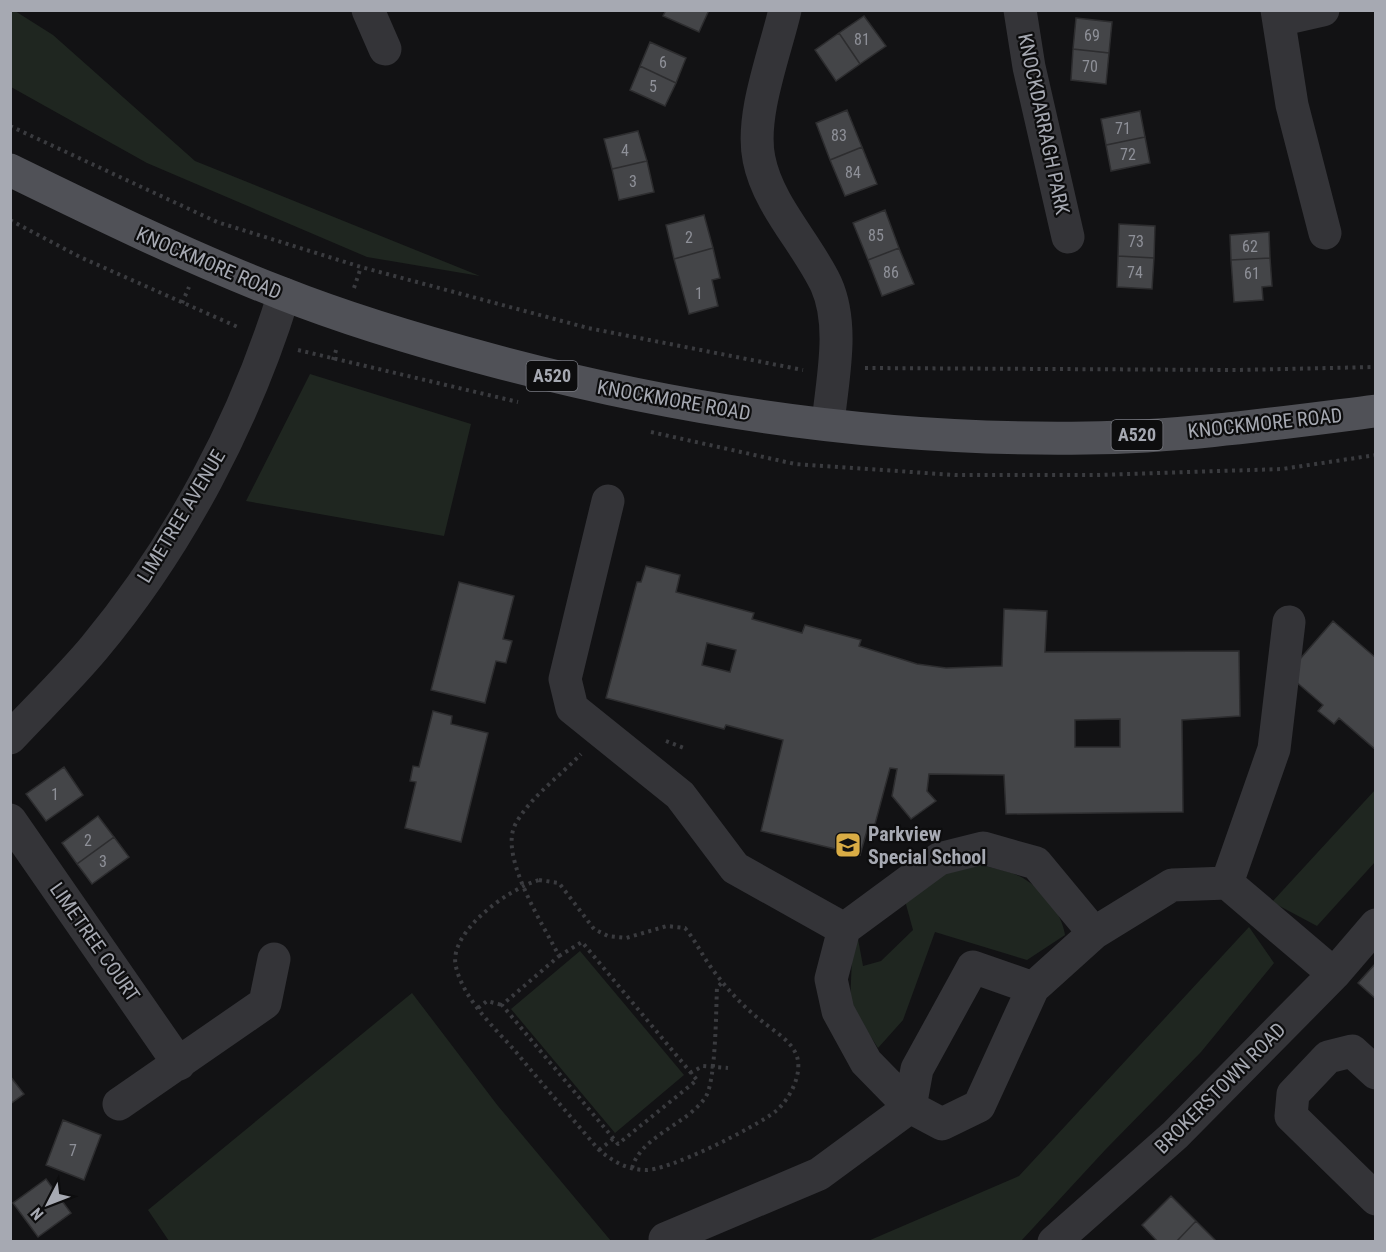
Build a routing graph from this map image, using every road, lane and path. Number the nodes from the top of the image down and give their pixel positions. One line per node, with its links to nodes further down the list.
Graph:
1 (368, 10): 6 (street)
2 (785, 10): 13 (street)
3 (1020, 10): 10 (street, KNOCKDARRAGH PARK)
4 (1323, 10): 5 (street)
5 (1278, 15): 9 (street)
6 (386, 50)
7 (10, 126): 13 (path)
8 (10, 170): 11 (main road, KNOCKMORE ROAD / A520)
9 (1325, 233)
10 (1068, 237)
11 (284, 294): 15 (main road, KNOCKMORE ROAD / A520); 19 (street, LIMETREE AVENUE)
12 (1376, 367): 13 (path)
13 (833, 369): 15 (street)
14 (1376, 411): 15 (main road, KNOCKMORE ROAD / A520)
15 (828, 424)
16 (608, 501): 18 (street)
17 (1289, 622): 21 (street)
18 (607, 734): 22 (path); 24 (street)
19 (10, 738)
20 (10, 820): 33 (street, LIMETREE COURT)
21 (1227, 883): 25 (street); 28 (street)
22 (525, 885): 26 (path); 29 (path); 32 (path)
23 (1376, 925): 28 (street, BROKERSTOWN ROAD)
24 (844, 929): 25 (street); 39 (street)
25 (1094, 933): 30 (street)
26 (559, 956): 31 (path); 37 (path)
27 (274, 959): 33 (street)
28 (1334, 974): 45 (street, BROKERSTOWN ROAD)
29 (723, 982): 34 (path); 42 (path)
30 (1033, 988): 39 (street); 39 (street)
31 (502, 1005): 32 (path); 40 (path)
32 (478, 1008): 41 (path)
33 (179, 1064): 38 (street)
34 (712, 1065): 35 (path); 37 (path); 42 (path)
35 (728, 1068)
36 (1376, 1072): 43 (street)
37 (690, 1073): 40 (path)
38 (119, 1104)
39 (910, 1107): 44 (street)
40 (613, 1139): 41 (path)
41 (599, 1150): 42 (path)
42 (632, 1168)
43 (1376, 1199)
44 (665, 1239)
45 (1054, 1242)

